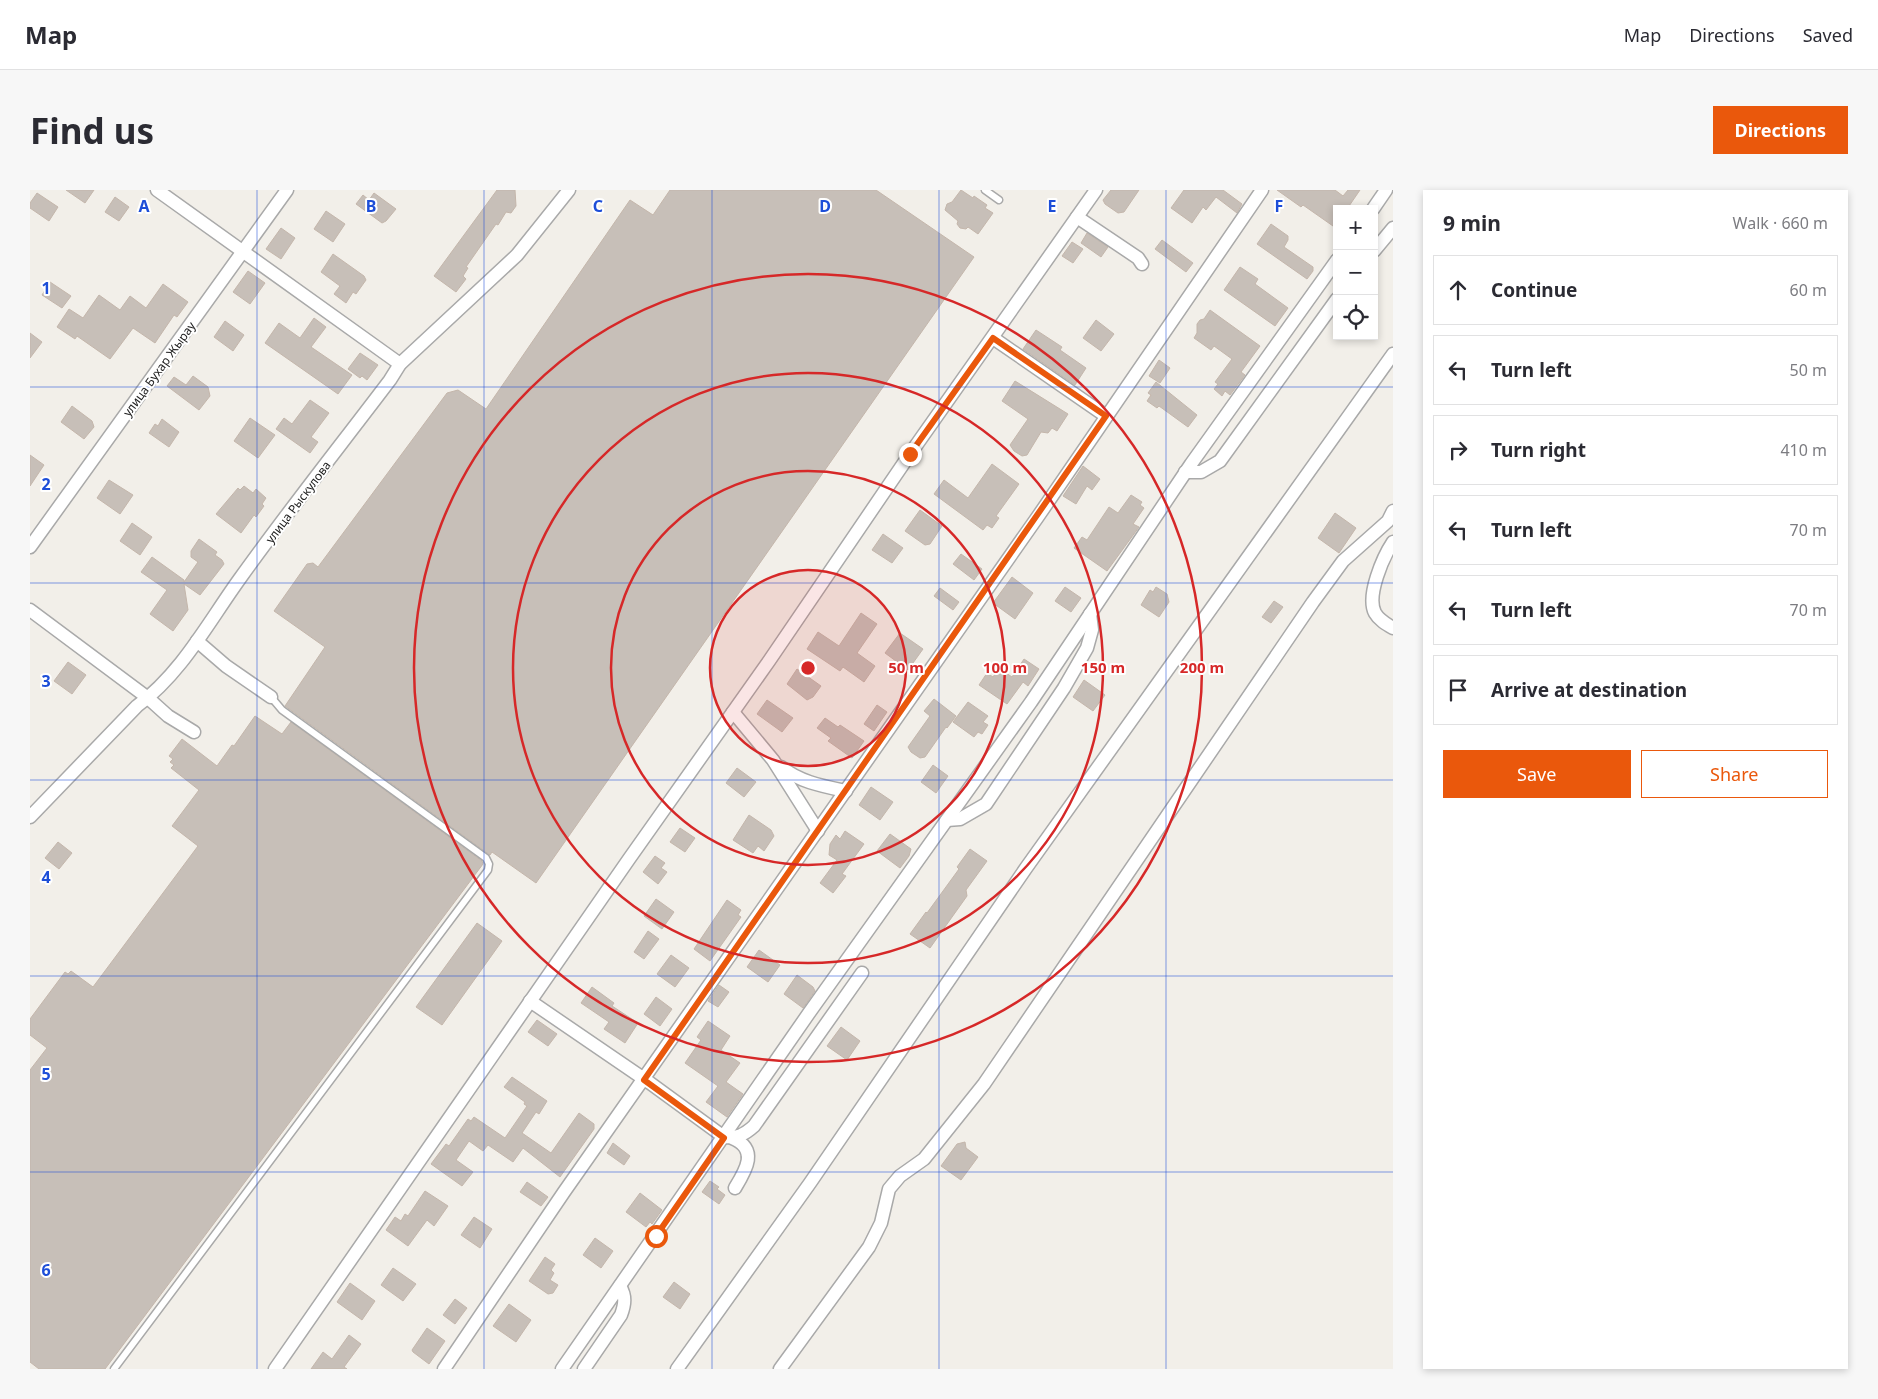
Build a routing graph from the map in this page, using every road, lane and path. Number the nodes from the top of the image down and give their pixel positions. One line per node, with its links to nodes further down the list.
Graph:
1 (157, 190): 12 (street)
2 (287, 190): 12 (street, улица Бухар Жырау)
3 (569, 190): 19 (street, улица Рыскулова)
4 (985, 190): 8 (lane)
5 (1096, 190): 10 (street)
6 (1262, 190): 20 (street)
7 (1386, 190): 9 (street)
8 (999, 200)
9 (1376, 205)
10 (1077, 217): 14 (street); 17 (street)
11 (1393, 228): 13 (street)
12 (243, 250): 19 (street); 24 (street, улица Бухар Жырау)
13 (1375, 250)
14 (1142, 264)
15 (1333, 266): 21 (street)
16 (1333, 305): 21 (street)
17 (993, 338): 20 (street); 31 (street)
18 (1393, 354): 49 (street)
19 (400, 364): 28 (street, улица Рыскулова)
20 (1106, 416): 34 (street)
21 (1185, 472): 26 (street)
22 (1393, 511): 50 (street)
23 (1393, 542): 27 (street)
24 (30, 547)
25 (30, 610): 30 (street)
26 (1090, 614): 36 (street); 36 (street)
27 (1393, 628)
28 (197, 641): 29 (street); 30 (street, улица Рыскулова)
29 (271, 697): 44 (lane)
30 (148, 698): 32 (street); 35 (street, улица Рыскулова)
31 (732, 712): 33 (street); 39 (street)
32 (194, 732)
33 (773, 760): 34 (street); 37 (street)
34 (846, 791): 37 (street)
35 (30, 817)
36 (947, 820): 41 (street)
37 (818, 831): 40 (street)
38 (862, 973): 41 (street)
39 (530, 1002): 40 (street); 45 (street)
40 (644, 1080): 41 (street); 46 (street)
41 (728, 1138): 42 (street); 43 (street)
42 (735, 1188)
43 (620, 1286): 47 (street); 48 (street)
44 (114, 1369)
45 (275, 1369)
46 (444, 1369)
47 (562, 1369)
48 (584, 1369)
49 (677, 1369)
50 (780, 1369)

